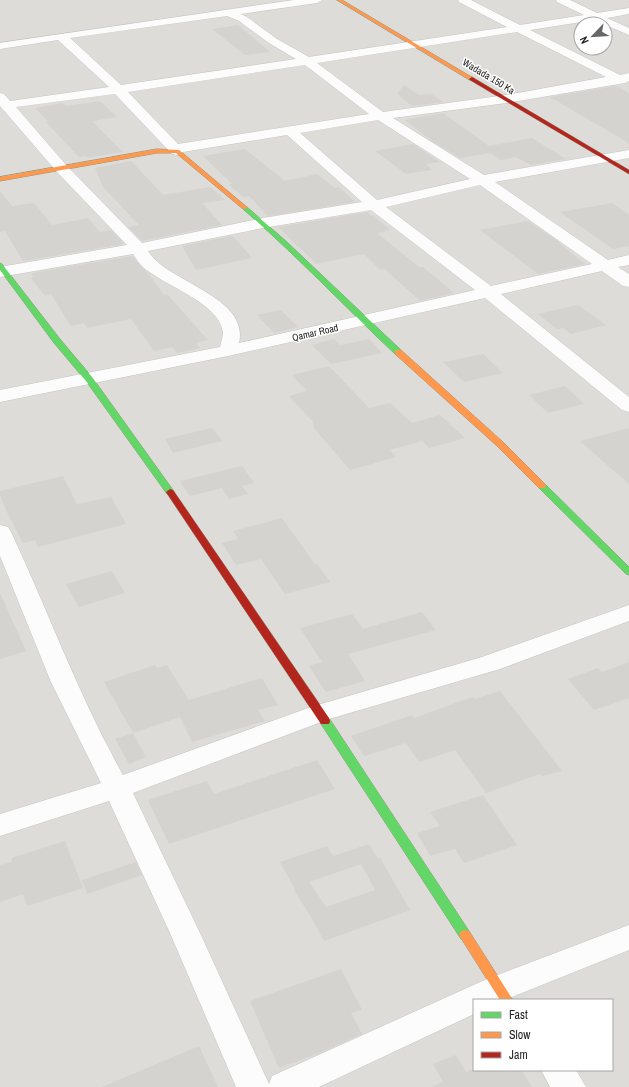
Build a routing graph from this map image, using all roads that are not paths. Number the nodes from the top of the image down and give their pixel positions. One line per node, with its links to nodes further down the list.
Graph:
1 (317, 0): 6 (street)
2 (339, 0): 14 (street, Wadada 150 Ka)
3 (463, 0): 11 (street)
4 (560, 0): 7 (street)
5 (629, 11): 8 (street)
6 (229, 13): 13 (street); 16 (street)
7 (595, 16)
8 (602, 16)
9 (573, 21): 11 (street)
10 (613, 24): 12 (street)
11 (519, 30): 14 (street); 17 (street)
12 (629, 32)
13 (61, 36): 15 (street); 19 (street)
14 (414, 45): 16 (street); 20 (street, Wadada 150 Ka)
15 (0, 46)
16 (307, 61): 19 (street); 22 (street)
17 (623, 78): 18 (street); 20 (street)
18 (629, 84)
19 (118, 89): 21 (street); 24 (street)
20 (506, 99): 22 (street); 26 (street, Wadada 150 Ka)
21 (2, 102): 27 (street)
22 (380, 116): 23 (street); 30 (street)
23 (289, 130): 24 (street); 31 (street)
24 (176, 150): 27 (street); 32 (street)
25 (629, 154): 26 (street)
26 (605, 158): 28 (street, Wadada 150 Ka); 30 (street)
27 (62, 169): 29 (street); 33 (street)
28 (629, 172)
29 (0, 179)
30 (482, 180): 31 (street); 35 (street)
31 (374, 205): 32 (street); 38 (street)
32 (264, 223): 33 (street); 39 (street)
33 (138, 248): 36 (street); 40 (street)
34 (629, 260): 35 (street, Qamar Road)
35 (604, 264): 37 (street); 38 (street, Qamar Road)
36 (2, 269): 41 (street)
37 (629, 282)
38 (487, 291): 39 (street, Qamar Road); 43 (street)
39 (363, 321): 40 (street, Qamar Road); 45 (street)
40 (228, 351): 41 (street, Qamar Road)
41 (89, 379): 42 (street, Qamar Road); 47 (street)
42 (0, 396)
43 (629, 406)
44 (0, 532): 48 (street)
45 (629, 572)
46 (629, 613): 47 (street)
47 (320, 713): 48 (street); 51 (street)
48 (117, 788): 49 (street); 55 (street)
49 (0, 825)
50 (629, 937): 51 (street)
51 (503, 994): 52 (street)
52 (491, 999)
53 (473, 1007): 56 (street)
54 (558, 1071): 57 (street)
55 (252, 1087)
56 (284, 1087)
57 (569, 1087)

